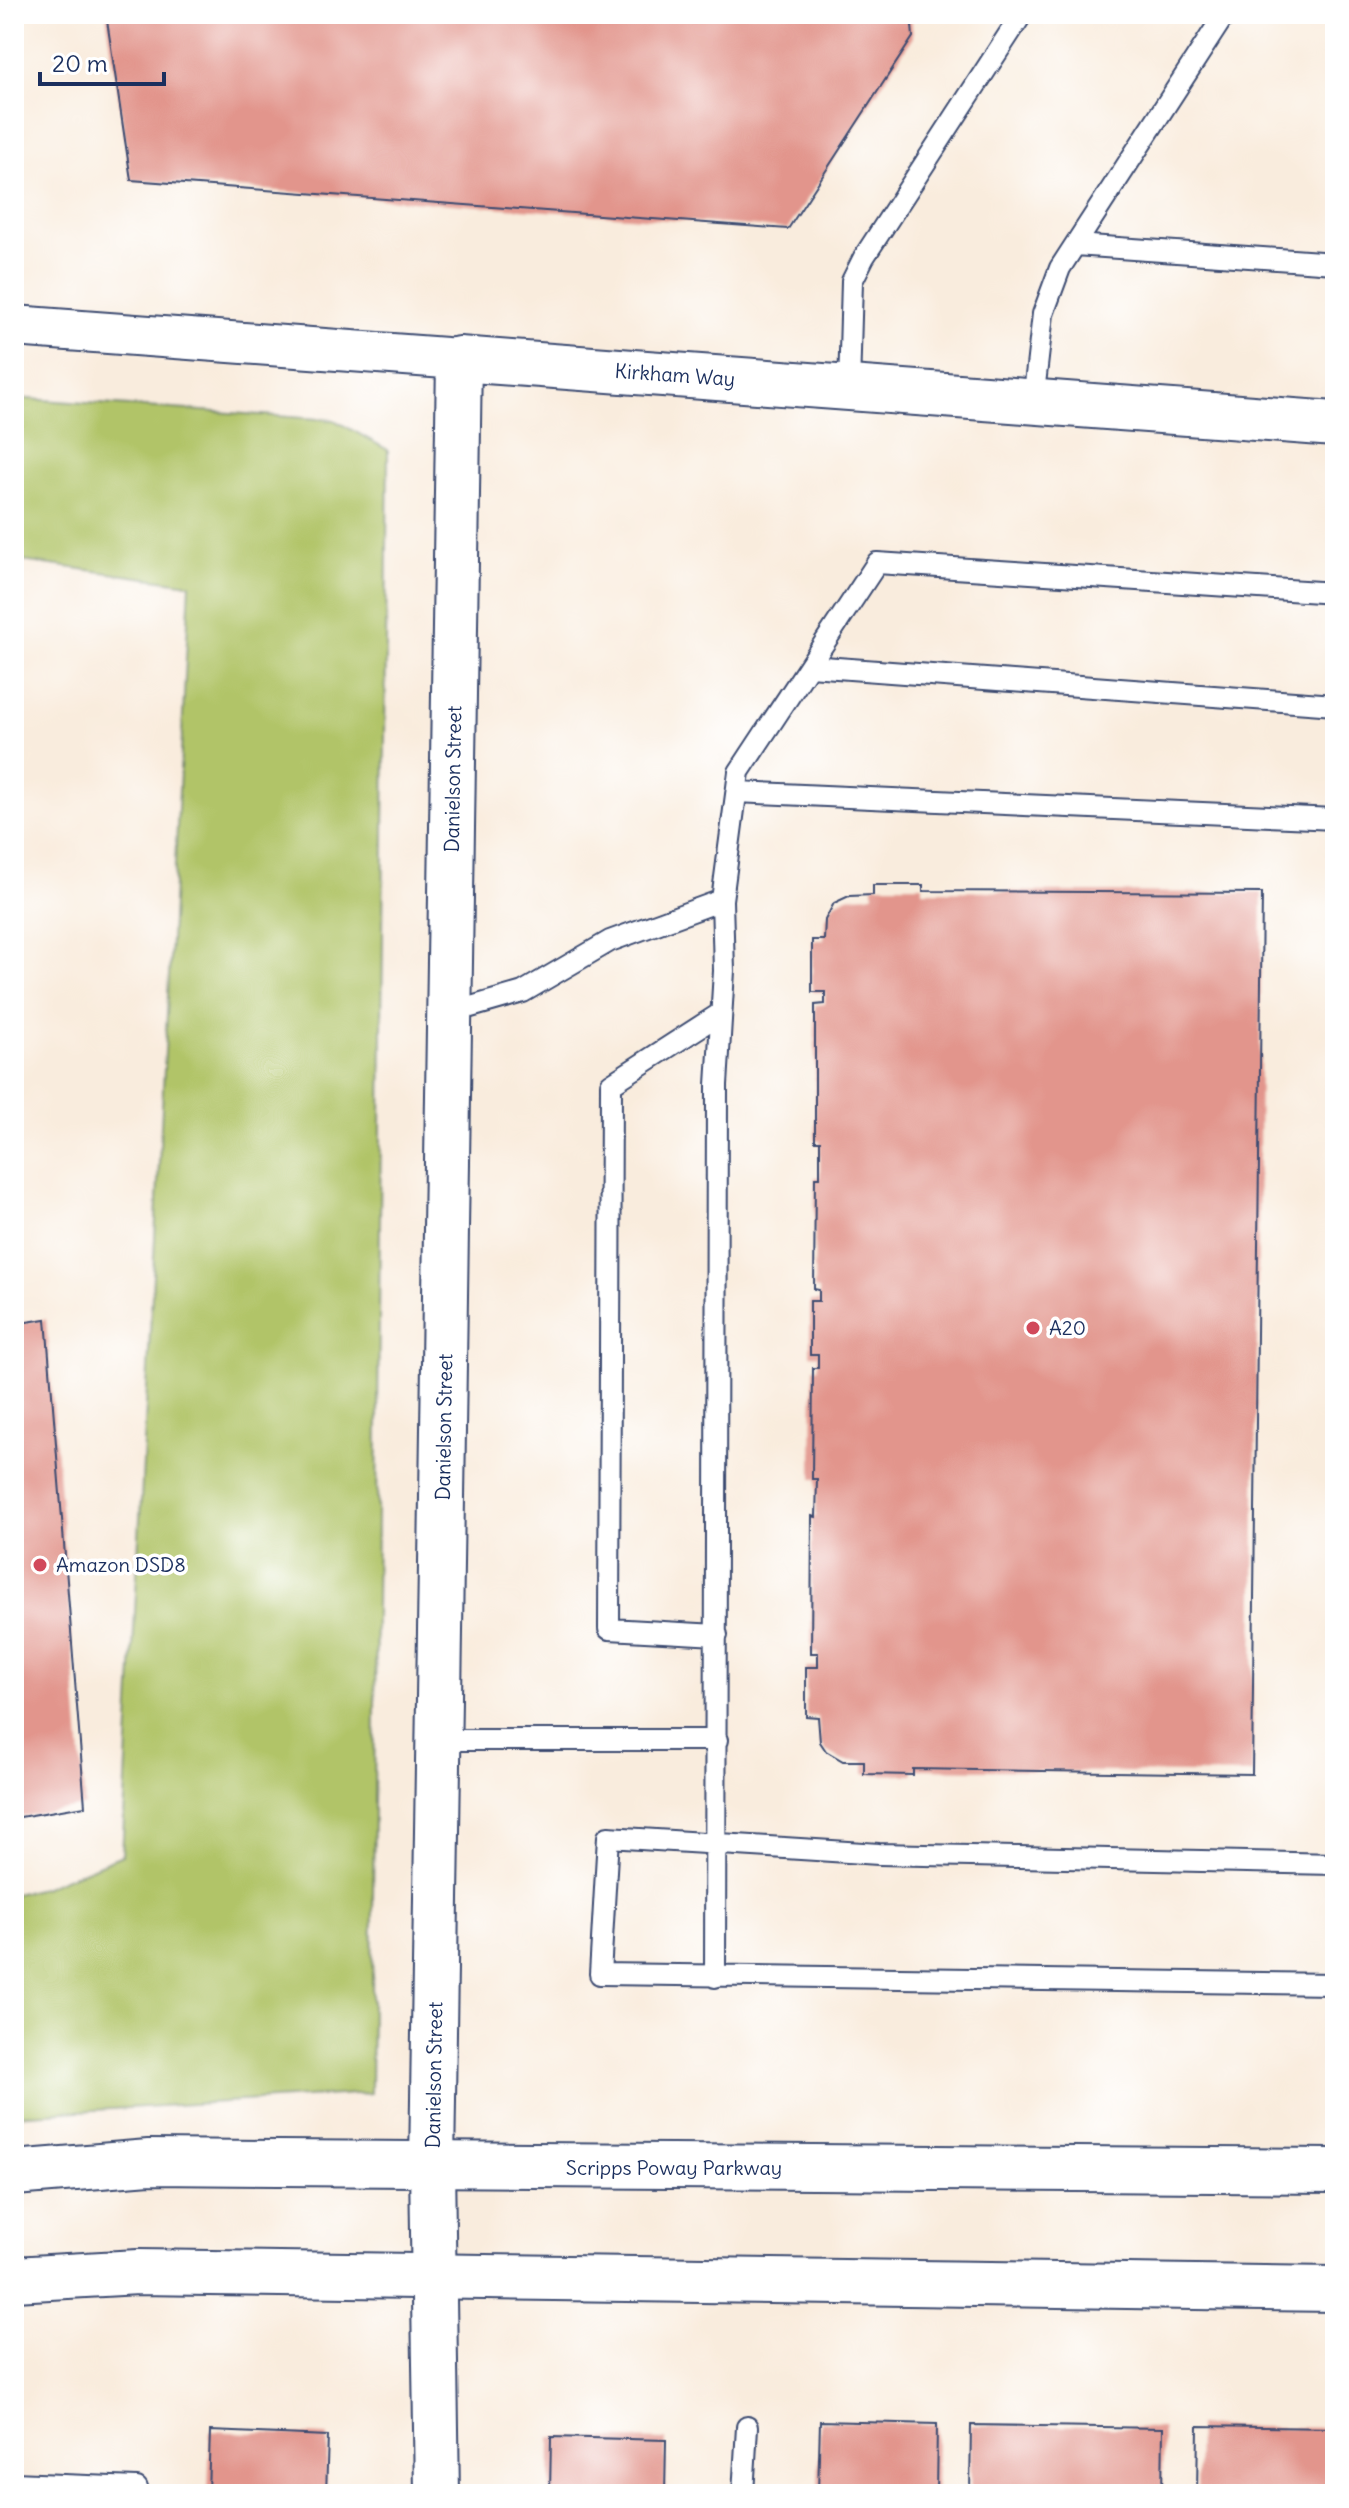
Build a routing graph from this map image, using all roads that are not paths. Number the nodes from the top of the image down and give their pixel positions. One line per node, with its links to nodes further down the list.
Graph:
1 (1022, 14): 7 (lane)
2 (1225, 14): 3 (lane)
3 (1075, 245): 4 (lane); 8 (lane)
4 (1335, 263)
5 (14, 326): 6 (street, Kirkham Way)
6 (459, 359): 7 (main road, Kirkham Way); 16 (main road, Danielson Street)
7 (849, 388): 8 (main road, Kirkham Way)
8 (1033, 402): 9 (main road, Kirkham Way)
9 (1335, 424)
10 (1335, 593): 11 (lane)
11 (810, 666): 12 (lane); 13 (lane)
12 (1335, 705)
13 (737, 792): 14 (lane); 15 (lane)
14 (1335, 819)
15 (722, 900): 16 (lane); 17 (lane)
16 (450, 1013): 19 (main road, Danielson Street)
17 (721, 1013): 18 (lane); 18 (lane)
18 (717, 1635): 20 (lane)
19 (439, 1740): 20 (lane); 25 (main road, Danielson Street)
20 (717, 1740): 21 (lane)
21 (717, 1843): 22 (lane); 23 (lane); 23 (lane)
22 (1335, 1864)
23 (715, 1977): 24 (lane)
24 (1335, 1984)
25 (432, 2166): 26 (main road, Scripps Poway Parkway); 27 (main road, Scripps Poway Parkway); 28 (main road, Danielson Street)
26 (1335, 2171)
27 (14, 2173)
28 (432, 2276): 29 (main road); 30 (main road); 34 (main road, Danielson Street)
29 (14, 2279)
30 (1335, 2289)
31 (747, 2427): 35 (lane)
32 (14, 2483): 33 (lane)
33 (138, 2494)
34 (437, 2494)
35 (743, 2494)

